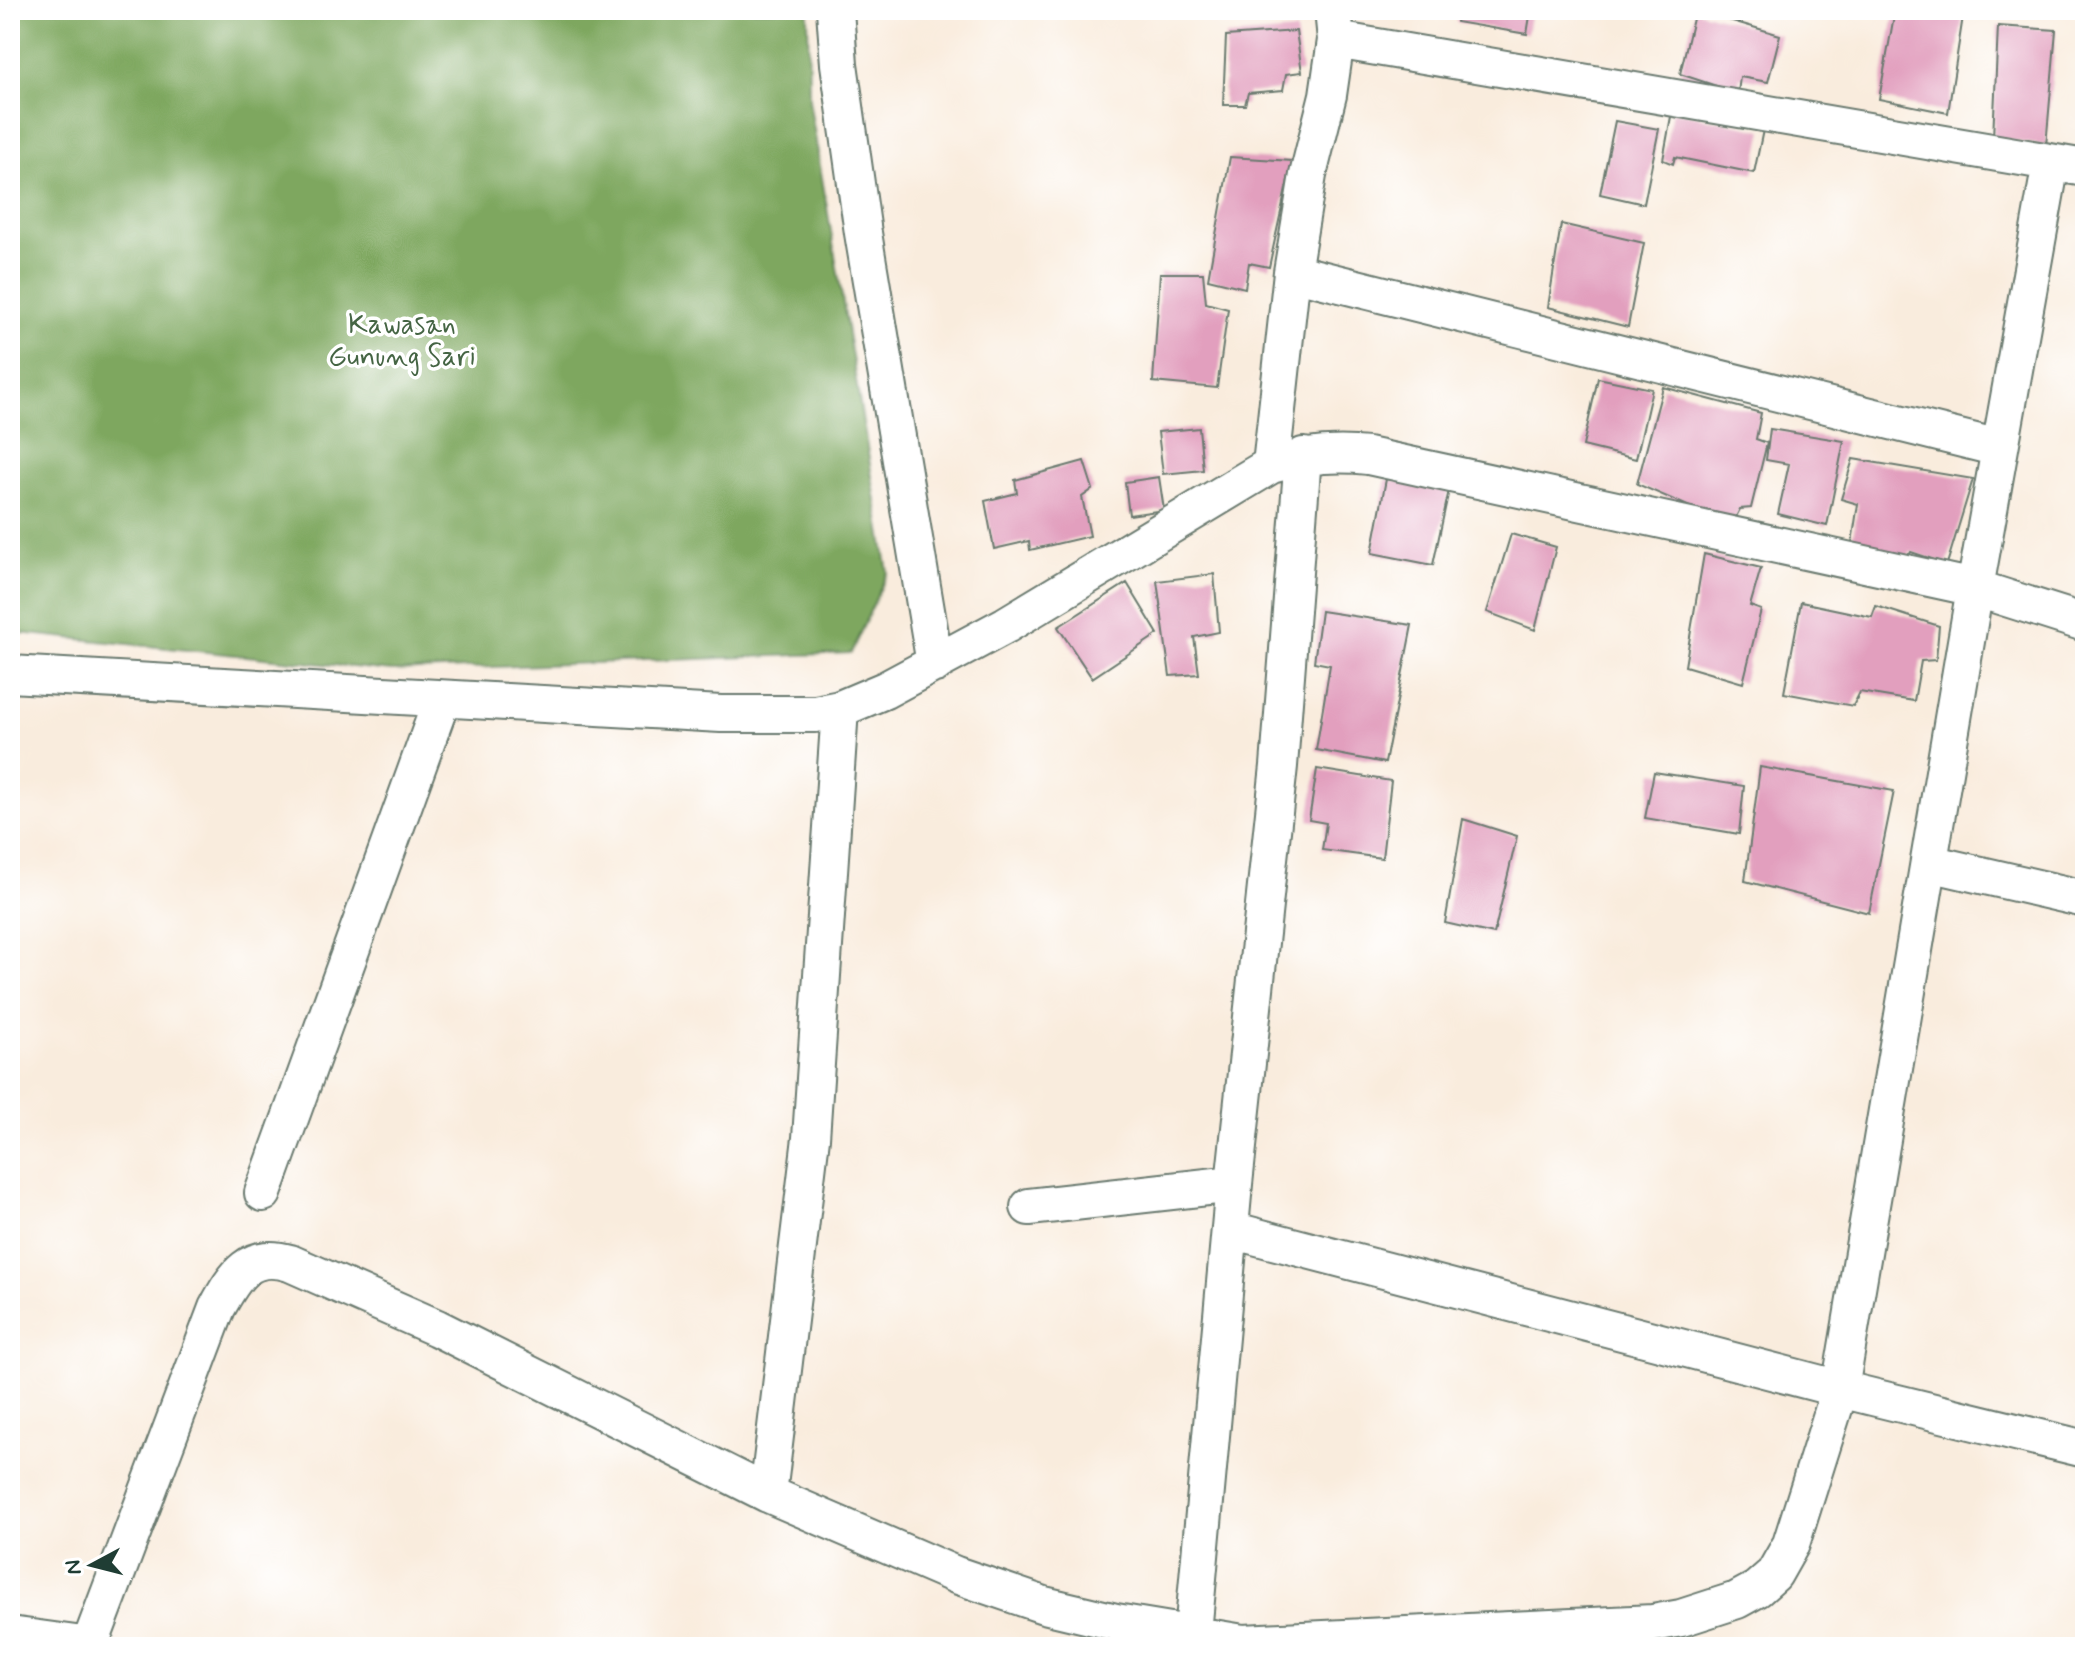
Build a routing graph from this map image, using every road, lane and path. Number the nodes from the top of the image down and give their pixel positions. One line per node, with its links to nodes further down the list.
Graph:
1 (835, 10): 9 (street)
2 (1335, 25): 3 (street); 4 (street)
3 (2068, 166): 5 (street)
4 (1292, 272): 5 (street); 6 (street)
5 (1999, 448): 7 (street)
6 (1287, 461): 7 (street); 9 (street); 15 (street)
7 (1975, 588): 8 (street); 13 (street)
8 (2085, 623)
9 (935, 664): 12 (street)
10 (10, 674): 11 (street)
11 (442, 699): 12 (street); 16 (street)
12 (840, 709): 21 (street)
13 (1929, 863): 14 (street); 19 (street)
14 (2085, 899)
15 (1234, 1184): 17 (street); 18 (street)
16 (263, 1193)
17 (1029, 1207)
18 (1231, 1230): 19 (street); 22 (street)
19 (1840, 1389): 20 (street); 24 (street)
20 (2085, 1449)
21 (768, 1494): 22 (street); 25 (street)
22 (1193, 1633): 24 (street)
23 (10, 1635): 25 (street)
24 (1243, 1645)
25 (90, 1646)

